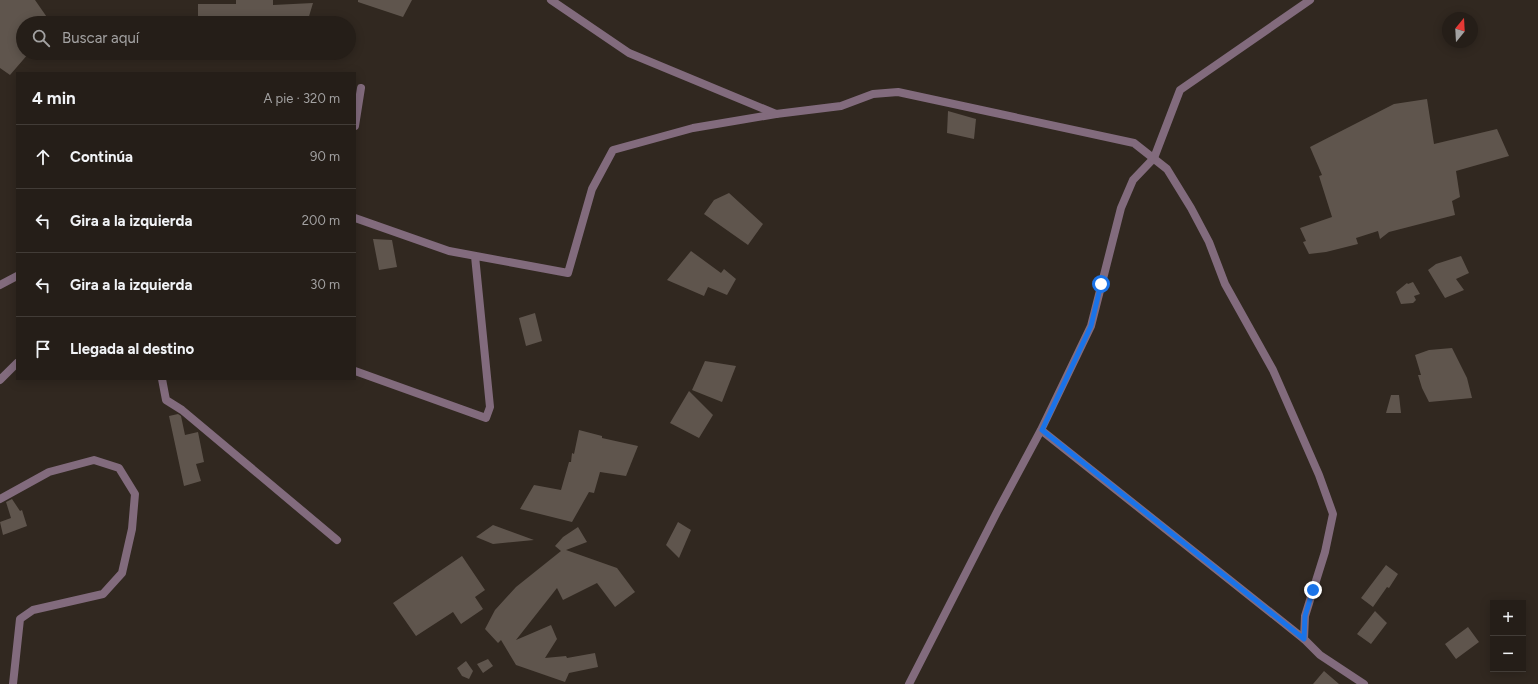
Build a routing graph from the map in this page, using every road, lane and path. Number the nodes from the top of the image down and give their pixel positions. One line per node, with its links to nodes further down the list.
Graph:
1 (551, 0): 4 (street)
2 (1310, 0): 6 (street)
3 (361, 88): 5 (street)
4 (776, 114): 6 (street); 8 (street)
5 (356, 120)
6 (1154, 158): 15 (street); 18 (street)
7 (356, 218): 8 (street)
8 (475, 256): 12 (street)
9 (16, 277): 10 (street)
10 (0, 285)
11 (16, 364): 13 (street)
12 (356, 371)
13 (0, 380)
14 (162, 380): 17 (street)
15 (1042, 430): 18 (street); 20 (street)
16 (0, 499): 19 (street)
17 (337, 540)
18 (1304, 639): 21 (street)
19 (13, 684)
20 (909, 684)
21 (1364, 684)

